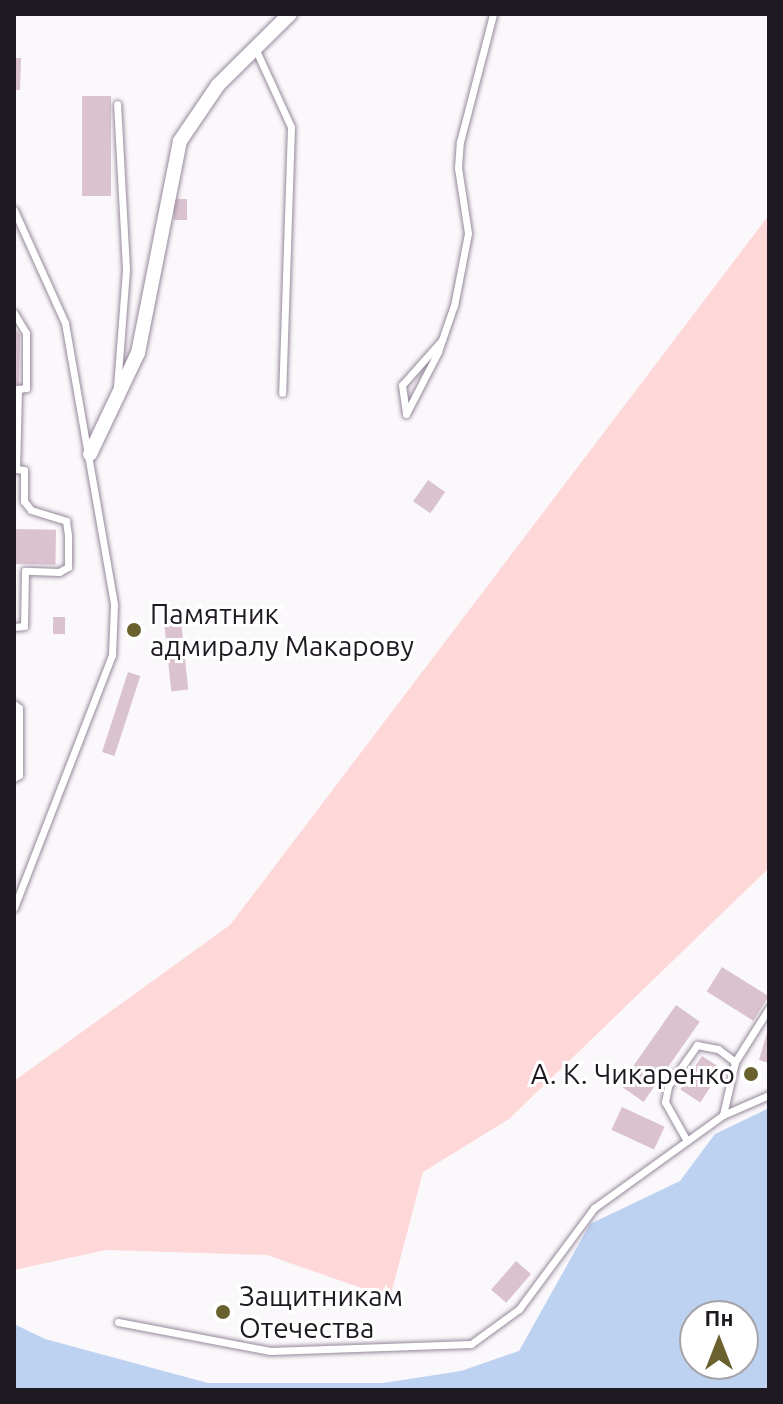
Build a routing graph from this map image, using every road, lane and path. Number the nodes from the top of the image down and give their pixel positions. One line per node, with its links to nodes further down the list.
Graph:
1 (290, 14): 3 (street)
2 (493, 14): 7 (lane)
3 (255, 48): 8 (lane); 9 (street)
4 (117, 104): 9 (lane)
5 (14, 210): 10 (lane)
6 (14, 313): 11 (lane)
7 (442, 340): 7 (lane)
8 (282, 393)
9 (116, 397): 10 (street)
10 (90, 454): 14 (lane)
11 (14, 627)
12 (14, 704): 13 (lane)
13 (14, 778)
14 (14, 908)
15 (769, 1008): 16 (lane)
16 (735, 1062): 18 (lane); 19 (lane)
17 (769, 1095): 18 (lane)
18 (723, 1115): 19 (lane)
19 (687, 1141): 20 (lane)
20 (118, 1322)

